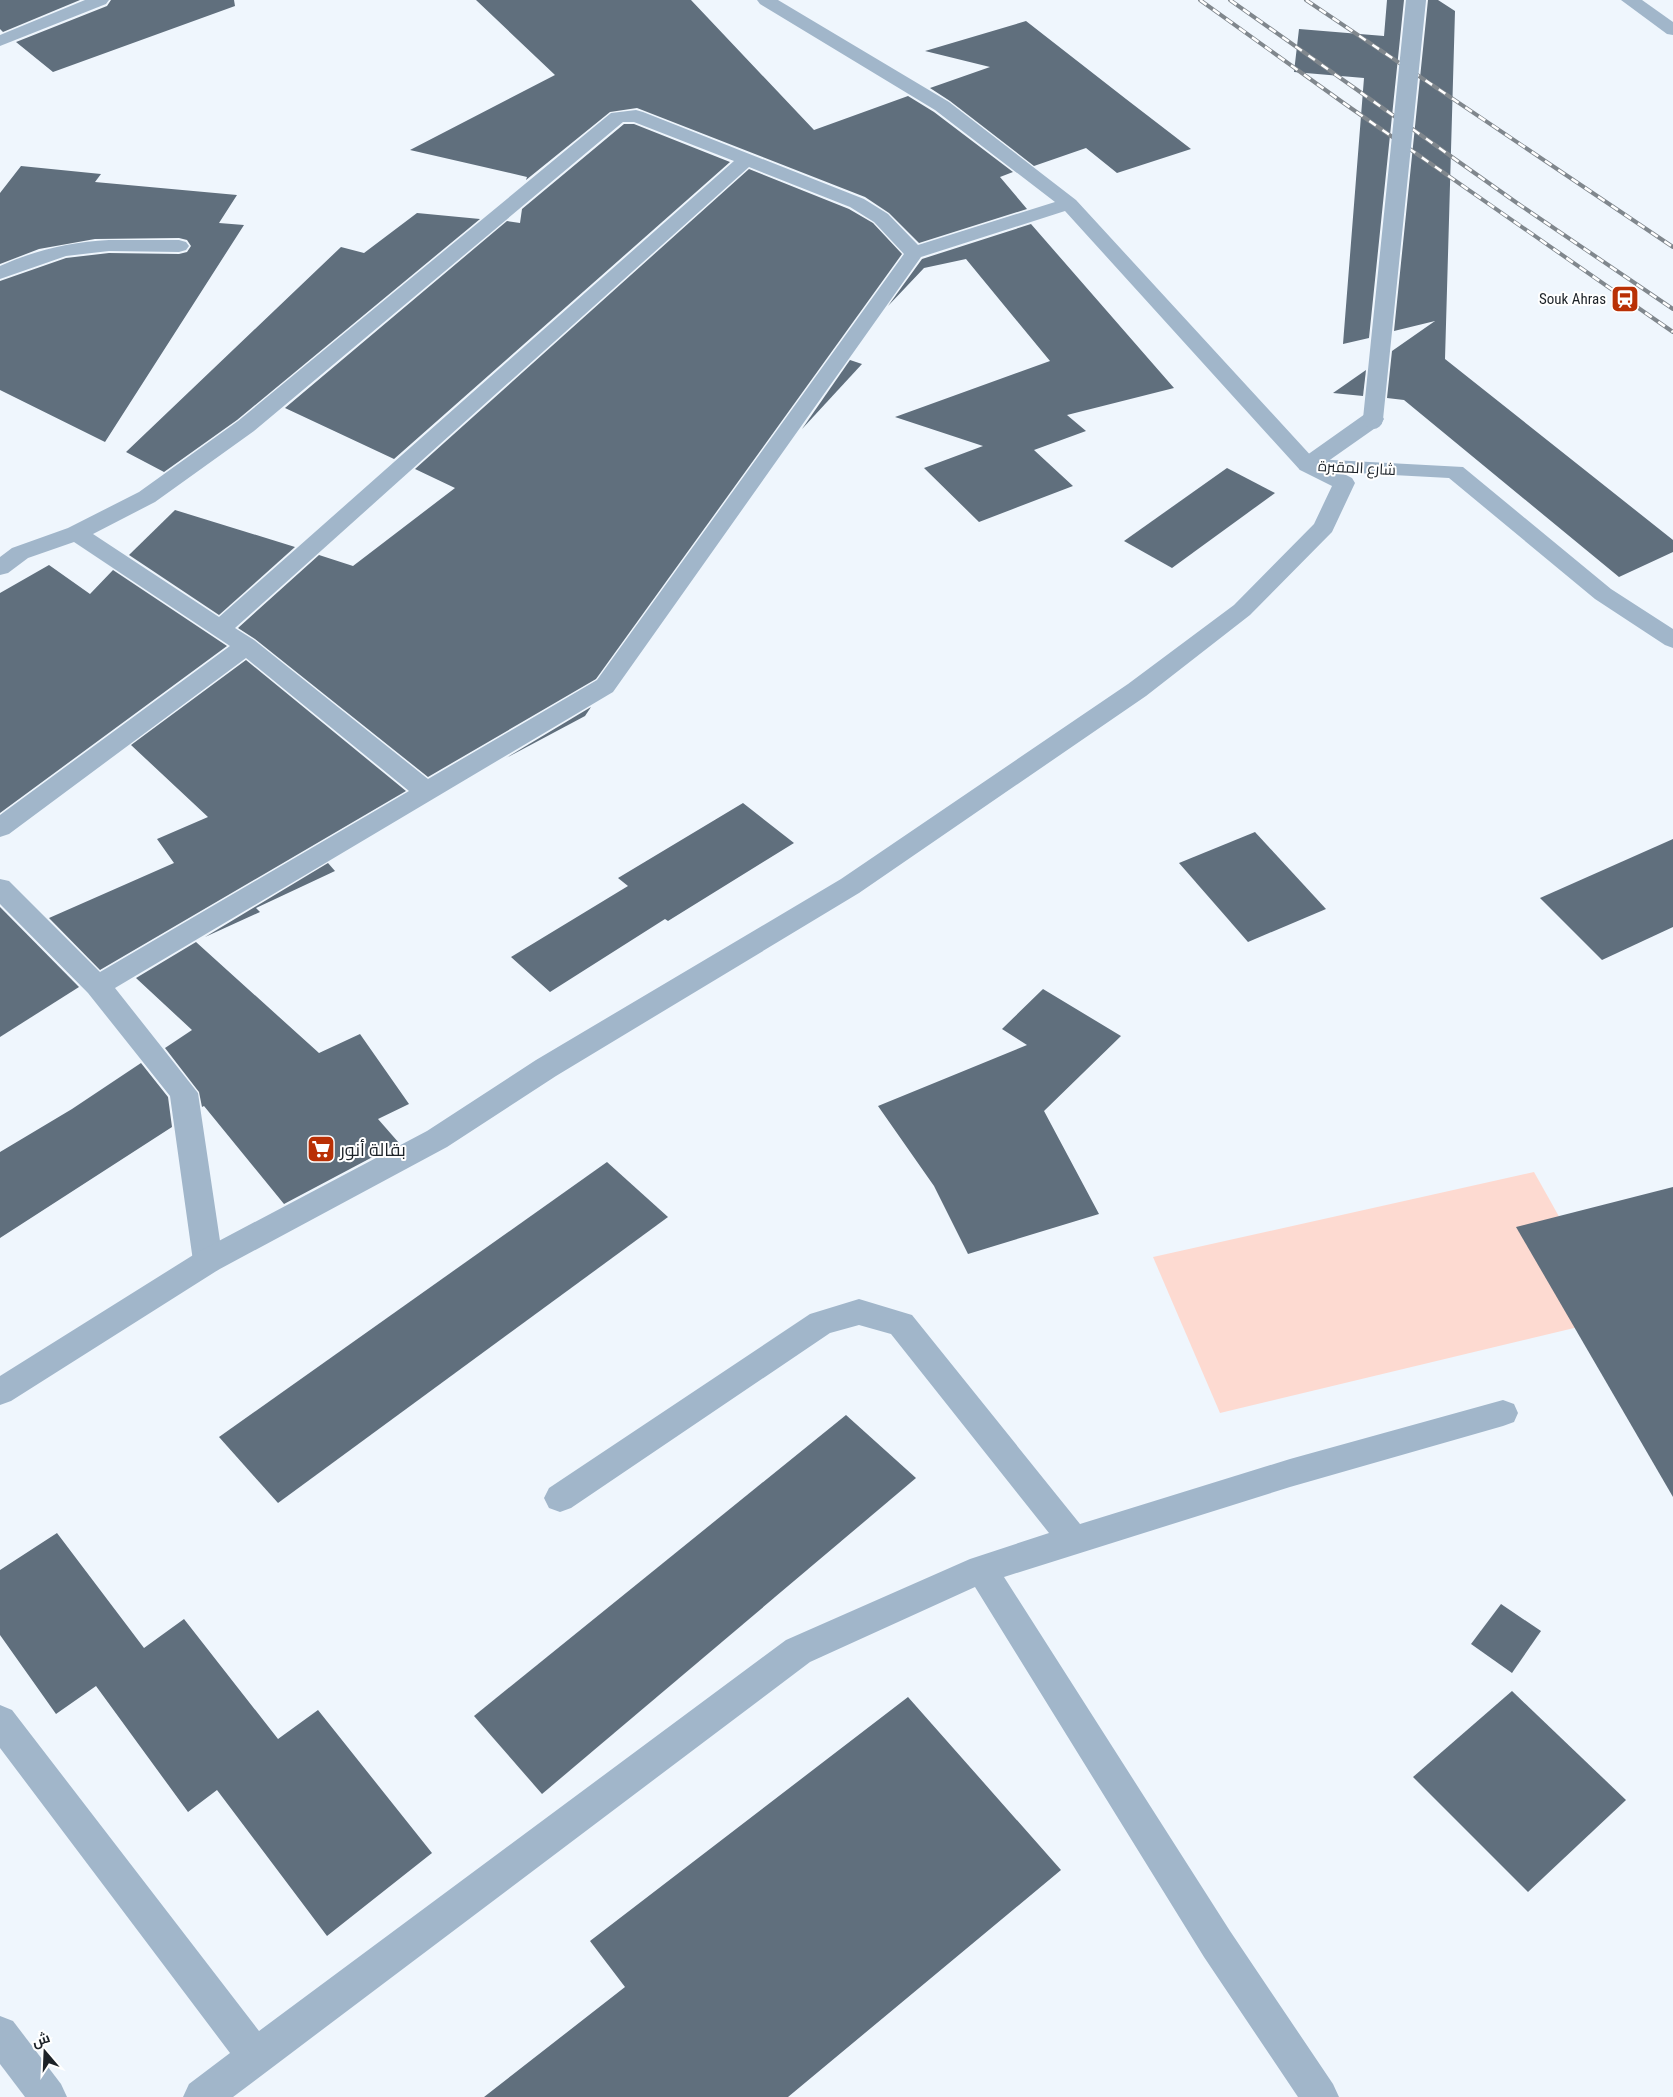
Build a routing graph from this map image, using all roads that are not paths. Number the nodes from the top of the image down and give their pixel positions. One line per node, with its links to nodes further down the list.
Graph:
1 (100, 0): 6 (street)
2 (766, 0): 8 (street, شارع المقبرة)
3 (1416, 0): 12 (street, bridge)
4 (1630, 0): 5 (street)
5 (1670, 25)
6 (0, 41)
7 (746, 160): 10 (street); 13 (street); 16 (street)
8 (1069, 204): 10 (street); 12 (street, شارع المقبرة)
9 (179, 246): 11 (street)
10 (914, 253): 19 (street)
11 (0, 273)
12 (1308, 465): 17 (street, شارع المقبرة); 23 (street)
13 (76, 533): 14 (street); 16 (street)
14 (10, 551): 15 (street)
15 (0, 568)
16 (220, 629): 18 (street)
17 (1673, 640)
18 (246, 646): 19 (street); 20 (street)
19 (427, 792): 22 (street)
20 (0, 828)
21 (0, 888): 22 (street)
22 (98, 986): 23 (street)
23 (208, 1261): 24 (street)
24 (0, 1392)
25 (1503, 1413): 27 (street)
26 (560, 1498): 27 (street)
27 (1074, 1540): 28 (street)
28 (981, 1569): 31 (street); 34 (street)
29 (0, 1721): 31 (street)
30 (0, 2034): 32 (street)
31 (256, 2057): 33 (street)
32 (48, 2097)
33 (202, 2097)
34 (1320, 2097)

